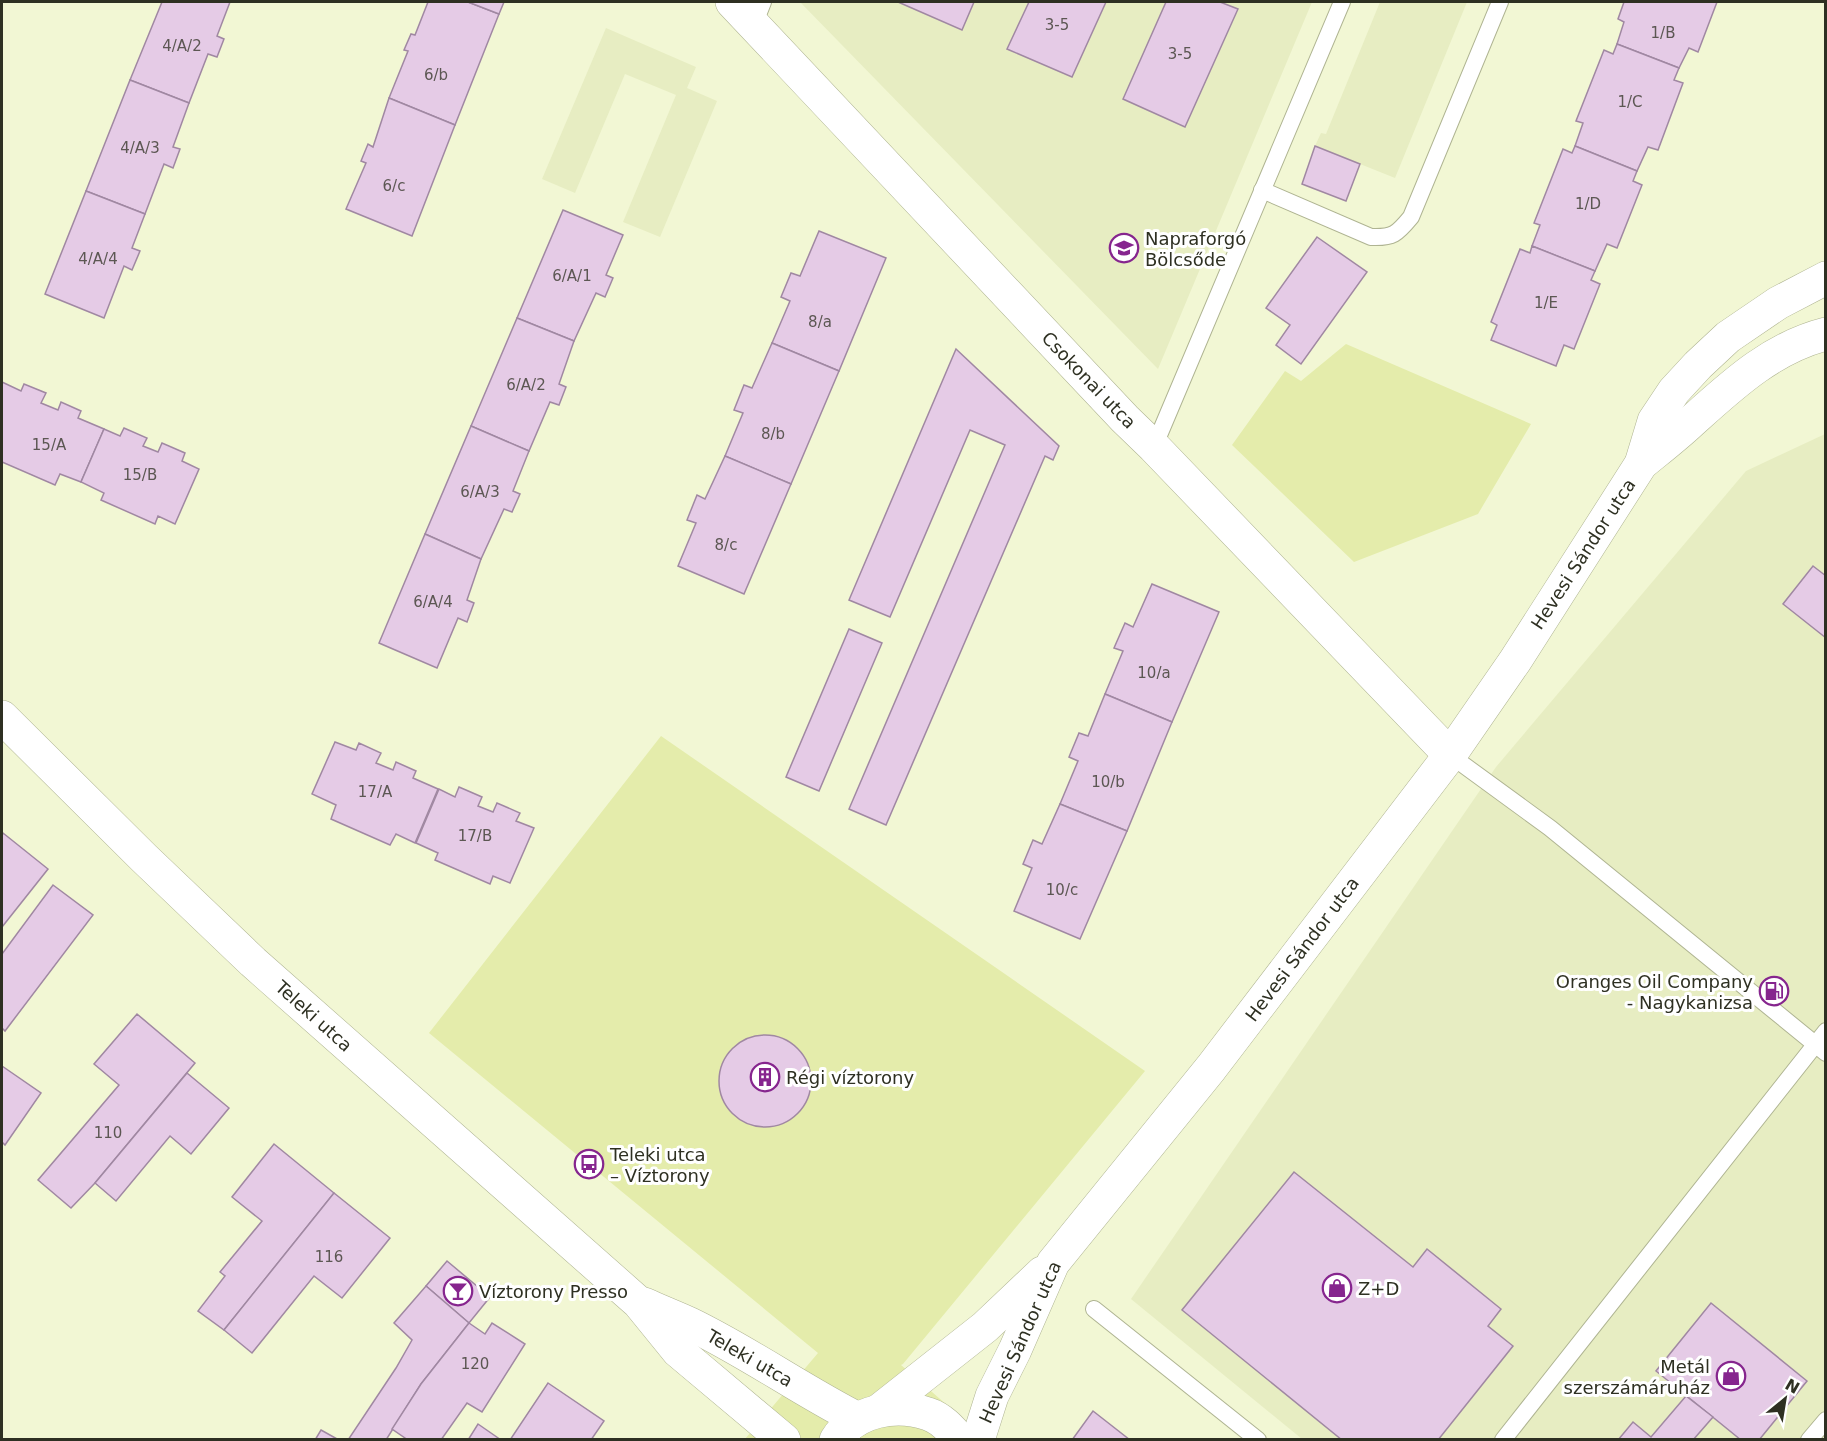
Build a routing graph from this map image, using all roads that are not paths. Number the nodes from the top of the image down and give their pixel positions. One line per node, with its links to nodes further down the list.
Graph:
1 (1342, 2): 4 (lane)
2 (1500, 2): 4 (lane)
3 (749, 9): 7 (street, Csokonai utca)
4 (1262, 190): 7 (lane)
5 (1826, 278): 8 (street, Hevesi Sándor utca)
6 (1826, 334): 8 (street, Hevesi Sándor utca)
7 (1154, 447): 10 (street, Csokonai utca)
8 (1641, 464): 10 (street, Hevesi Sándor utca)
9 (2, 717): 14 (street, Teleki utca)
10 (1450, 756): 12 (lane); 13 (street, Hevesi Sándor utca)
11 (1826, 1031): 12 (lane)
12 (1820, 1049): 22 (lane)
13 (1053, 1263): 17 (street); 20 (street, Hevesi Sándor utca)
14 (639, 1303): 17 (street, Teleki utca); 18 (street, Teleki utca)
15 (1094, 1309): 21 (lane)
16 (1826, 1420): 23 (lane)
17 (858, 1422): 19 (street)
18 (783, 1440)
19 (960, 1440)
20 (978, 1440)
21 (1258, 1440)
22 (1503, 1440)
23 (1809, 1440)

